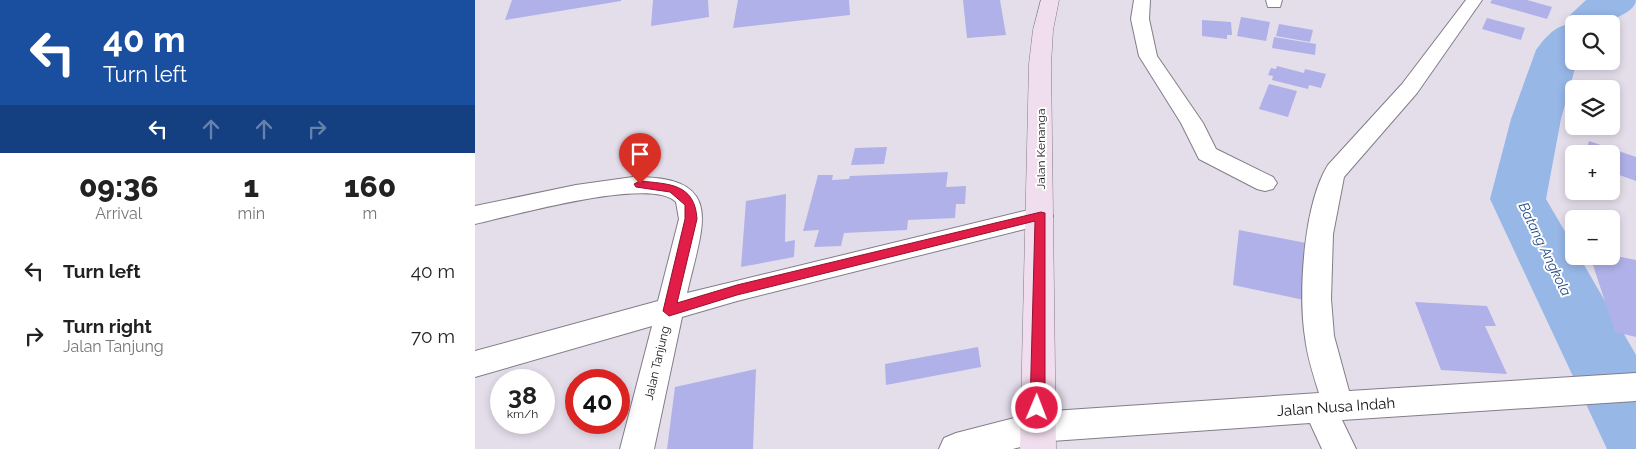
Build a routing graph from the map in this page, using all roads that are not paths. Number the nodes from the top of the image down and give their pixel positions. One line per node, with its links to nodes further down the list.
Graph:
1 (1050, 0): 6 (street, Jalan Kenanga)
2 (1142, 0): 4 (street)
3 (1475, 0): 10 (street)
4 (1265, 183)
5 (475, 215): 7 (street, Jalan Tanjung)
6 (1041, 216): 7 (street); 11 (street, Jalan Kenanga)
7 (669, 311): 8 (street); 12 (street, Jalan Tanjung)
8 (475, 364)
9 (1636, 387): 10 (street, Jalan Nusa Indah)
10 (1329, 407): 11 (street, Jalan Nusa Indah); 14 (street)
11 (1037, 438): 13 (street, Jalan Nusa Indah)
12 (637, 449)
13 (956, 449)
14 (1339, 449)

